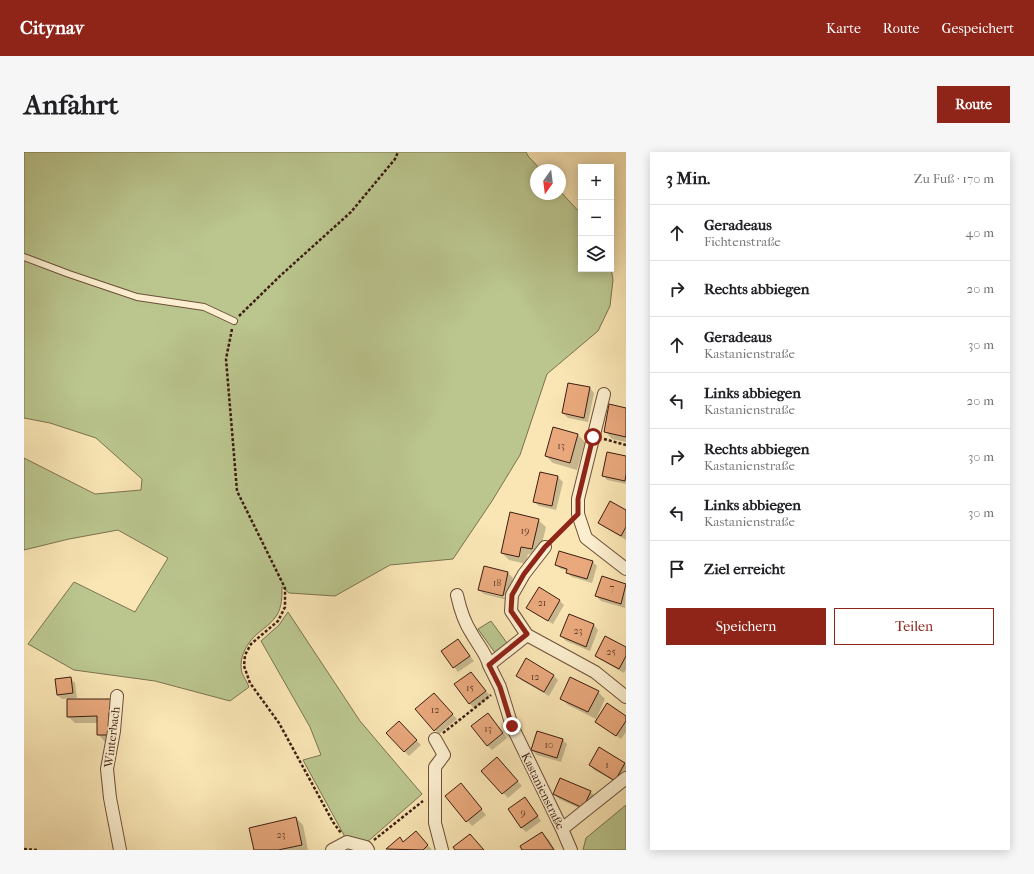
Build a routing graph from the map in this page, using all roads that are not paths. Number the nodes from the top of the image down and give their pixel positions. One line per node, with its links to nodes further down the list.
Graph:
1 (24, 257): 2 (lane)
2 (234, 321)
3 (604, 394): 5 (street)
4 (545, 547): 7 (street)
5 (626, 569)
6 (457, 595): 8 (street, Kastanienstraße)
7 (527, 634): 8 (street); 10 (street)
8 (489, 665): 13 (street, Kastanienstraße)
9 (117, 696): 15 (street, Winterbach)
10 (626, 697)
11 (435, 739): 17 (street)
12 (626, 778): 13 (street)
13 (562, 829): 18 (street, Kastanienstraße)
14 (367, 848): 16 (street)
15 (120, 850)
16 (332, 850)
17 (442, 850)
18 (571, 850)

